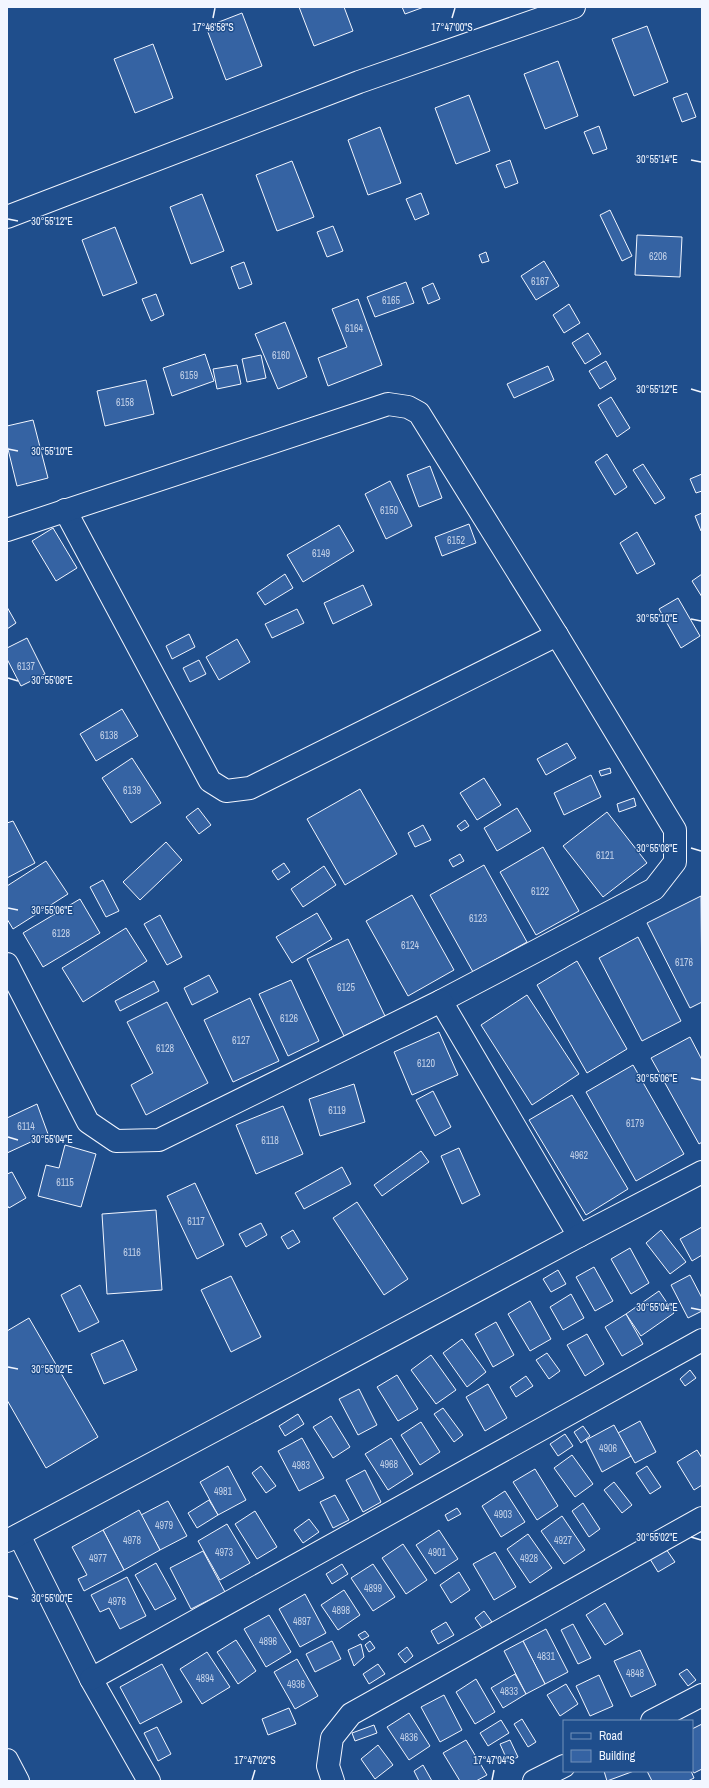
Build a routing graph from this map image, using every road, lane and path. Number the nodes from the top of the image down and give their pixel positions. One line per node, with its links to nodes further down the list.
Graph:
1 (574, 7): 2 (street)
2 (7, 218)
3 (65, 510): 4 (street); 5 (street); 5 (street)
4 (7, 530)
5 (557, 635): 7 (street)
6 (7, 964): 7 (street)
7 (441, 1001): 9 (street)
8 (702, 1172): 9 (street)
9 (579, 1236): 12 (street)
10 (702, 1340): 13 (street)
11 (702, 1518): 20 (street)
12 (13, 1538): 13 (street)
13 (91, 1679): 19 (street)
14 (702, 1695): 15 (street)
15 (654, 1720)
16 (7, 1760): 18 (street)
17 (563, 1766): 21 (street)
18 (18, 1781)
19 (149, 1781)
20 (333, 1781)
21 (534, 1781)

